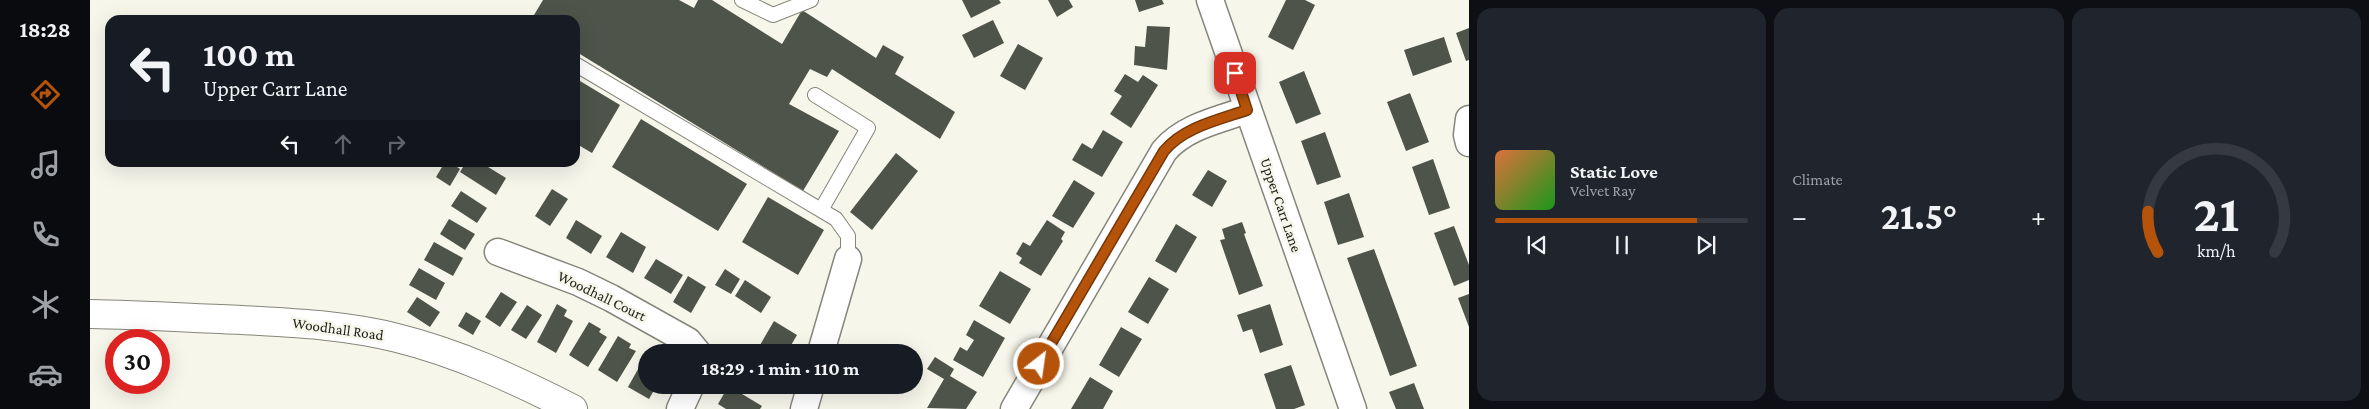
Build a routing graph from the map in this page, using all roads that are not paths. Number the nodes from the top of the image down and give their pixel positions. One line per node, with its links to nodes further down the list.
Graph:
1 (742, 0): 2 (lane)
2 (811, 0)
3 (1210, 0): 6 (street, Upper Carr Lane)
4 (580, 67): 9 (lane)
5 (815, 95): 9 (lane)
6 (1247, 110): 20 (street); 21 (street, Upper Carr Lane)
7 (1469, 119): 8 (street)
8 (1469, 142)
9 (821, 210): 11 (lane)
10 (498, 252): 13 (street, Woodhall Court)
11 (848, 259): 14 (street)
12 (90, 314): 17 (street, Woodhall Road)
13 (690, 344)
14 (823, 344)
15 (687, 394): 18 (street)
16 (808, 394): 19 (street)
17 (573, 409)
18 (680, 409)
19 (804, 409)
20 (1014, 409)
21 (1353, 409)

